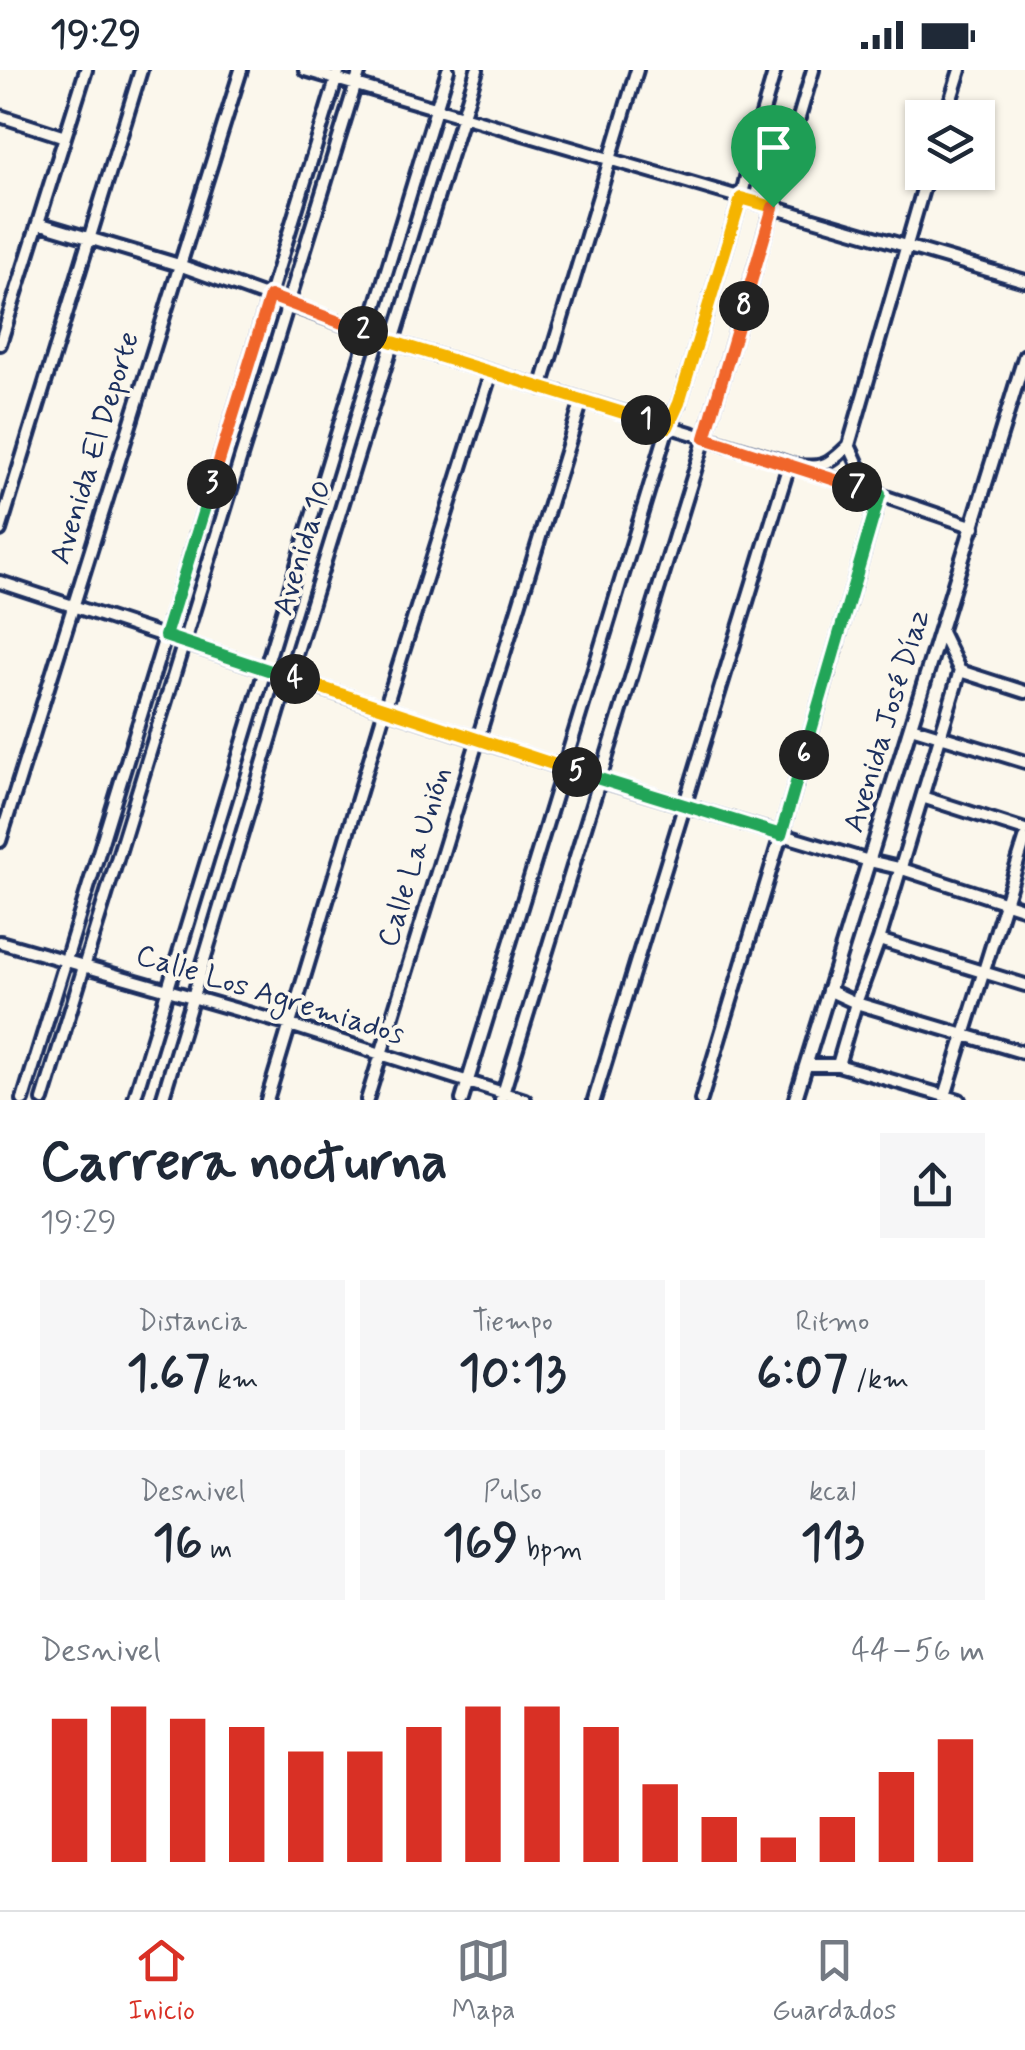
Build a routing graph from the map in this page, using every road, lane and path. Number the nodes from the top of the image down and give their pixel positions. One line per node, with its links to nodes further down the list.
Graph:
1 (86, 70): 18 (street)
2 (141, 70): 24 (street)
3 (241, 70): 26 (street, Avenida El Deporte)
4 (306, 70): 12 (street)
5 (360, 70): 13 (street)
6 (448, 70): 15 (street, Avenida 10)
7 (478, 70): 17 (street, Avenida 10)
8 (637, 70): 19 (street)
9 (775, 70): 21 (street)
10 (813, 70): 22 (street)
11 (960, 70): 14 (street)
12 (338, 74): 13 (street); 28 (street)
13 (355, 84): 15 (street); 29 (street)
14 (951, 100)
15 (437, 108): 17 (street); 30 (street, Avenida 10)
16 (0, 116): 18 (street)
17 (463, 116): 19 (street); 32 (street, Avenida 10)
18 (65, 137): 23 (street)
19 (609, 159): 21 (street); 35 (street)
20 (922, 190): 25 (street)
21 (741, 198): 22 (street); 37 (street)
22 (773, 207): 25 (street); 38 (street)
23 (38, 223): 24 (street); 31 (street)
24 (90, 238): 26 (street); 43 (street)
25 (905, 246): 27 (street); 39 (street)
26 (179, 265): 28 (street); 45 (street, Avenida El Deporte)
27 (1025, 281)
28 (270, 296): 29 (street); 47 (street)
29 (288, 303): 30 (street); 48 (street)
30 (368, 332): 32 (street); 49 (street, Avenida 10)
31 (1, 337)
32 (393, 342): 34 (street); 51 (street, Avenida 10)
33 (1025, 356): 42 (street, Avenida José Díaz)
34 (491, 372): 35 (street); 53 (street)
35 (541, 388): 36 (street)
36 (582, 400): 37 (street); 56 (street, Calle La Unión)
37 (668, 427): 38 (street); 58 (street)
38 (705, 438): 40 (street); 59 (street)
39 (850, 445): 40 (street); 41 (street)
40 (789, 465): 41 (street); 61 (street)
41 (880, 494): 42 (street); 63 (street)
42 (974, 527): 46 (street, Avenida José Díaz)
43 (0, 530)
44 (0, 582): 45 (street)
45 (72, 606): 47 (street); 65 (street, Avenida El Deporte)
46 (941, 632): 50 (street); 54 (street, Avenida José Díaz)
47 (165, 636): 48 (street); 72 (street)
48 (184, 643): 49 (street); 73 (street)
49 (266, 670): 51 (street); 76 (street, Avenida 10)
50 (960, 671): 52 (street); 55 (street)
51 (290, 678): 53 (street); 78 (street, Avenida 10)
52 (1025, 692)
53 (384, 709): 56 (street); 80 (street)
54 (911, 727): 55 (street); 66 (street, Avenida José Díaz)
55 (940, 734): 57 (street); 60 (street)
56 (477, 739): 58 (street); 83 (street, Calle La Unión)
57 (1025, 762)
58 (564, 768): 59 (street); 86 (street)
59 (600, 780): 61 (street); 87 (street)
60 (922, 798): 62 (street); 67 (street)
61 (685, 806): 63 (street); 97 (street)
62 (1025, 830)
63 (781, 835): 66 (street); 98 (street)
64 (1025, 839): 68 (street)
65 (0, 842)
66 (868, 861): 67 (street); 77 (street, Avenida José Díaz)
67 (899, 868): 68 (street); 70 (street)
68 (1005, 904): 69 (street); 74 (street)
69 (1025, 910)
70 (879, 940): 74 (street); 79 (street)
71 (0, 942): 72 (street, Calle Los Agremiados)
72 (66, 962): 73 (street, Calle Los Agremiados); 89 (street)
73 (85, 967): 76 (street, Calle Los Agremiados); 90 (street)
74 (984, 973): 75 (street); 81 (street)
75 (1025, 985)
76 (167, 989): 78 (street, Calle Los Agremiados); 91 (street, Avenida 10)
77 (828, 990): 79 (street); 84 (street, Avenida José Díaz)
78 (193, 996): 80 (street, Calle Los Agremiados); 92 (street, Avenida 10)
79 (856, 1003): 81 (street); 85 (street)
80 (290, 1026): 83 (street, Calle Los Agremiados); 93 (street)
81 (964, 1034): 82 (street); 88 (street)
82 (1025, 1053)
83 (381, 1054): 86 (street, Calle Los Agremiados); 94 (street, Calle La Unión)
84 (807, 1065): 85 (street); 99 (street, Avenida José Díaz)
85 (838, 1065): 88 (street)
86 (468, 1082): 87 (street, Calle Los Agremiados); 95 (street)
87 (502, 1096): 96 (street, Calle Los Agremiados)
88 (945, 1096): 100 (street)
89 (23, 1100)
90 (43, 1100)
91 (134, 1100)
92 (162, 1100)
93 (267, 1100)
94 (367, 1100)
95 (462, 1100)
96 (525, 1100)
97 (594, 1100)
98 (701, 1100)
99 (795, 1100)
100 (959, 1100)

